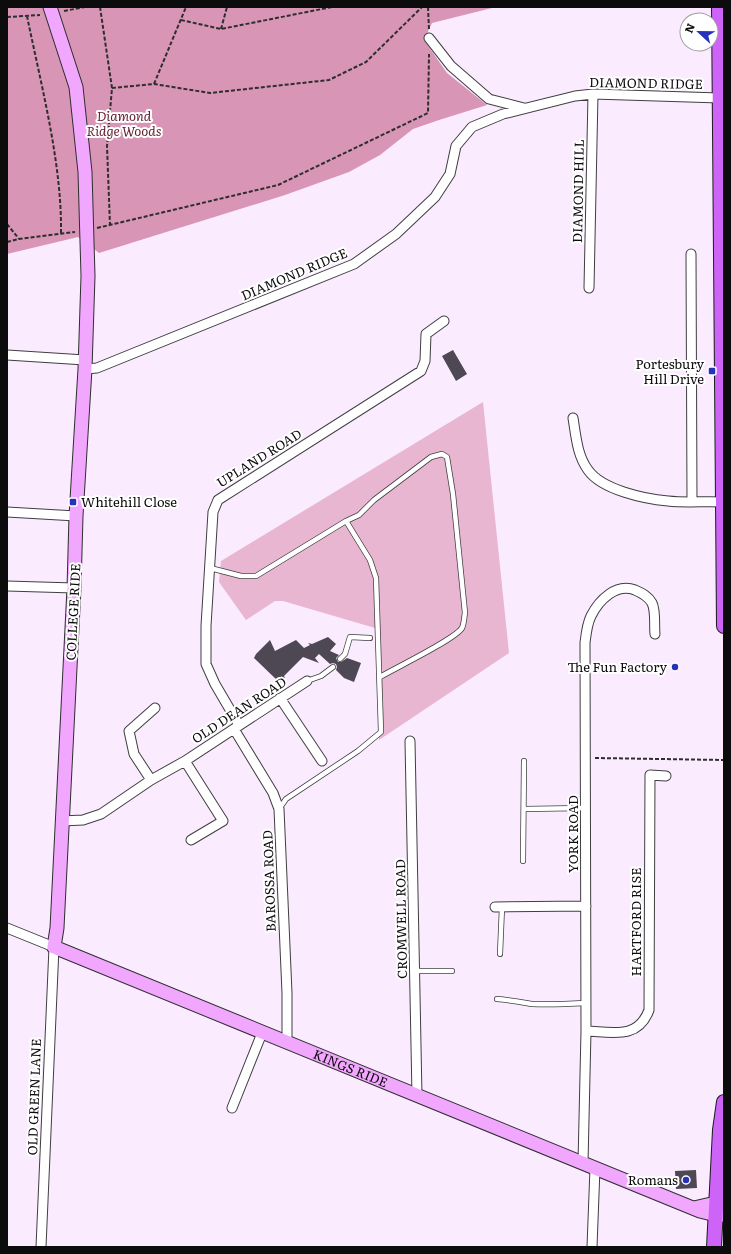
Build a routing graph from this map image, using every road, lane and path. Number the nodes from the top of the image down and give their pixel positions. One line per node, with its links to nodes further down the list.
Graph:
1 (50, 7): 22 (street, COLLEGE RIDE)
2 (100, 7): 15 (path)
3 (186, 7): 10 (path)
4 (227, 7): 11 (path)
5 (332, 7): 11 (path)
6 (422, 7): 14 (path)
7 (428, 7): 12 (path)
8 (719, 7): 13 (main road)
9 (27, 16): 23 (path)
10 (181, 20): 11 (path); 14 (path)
11 (221, 29)
12 (429, 38): 18 (street, DIAMOND RIDGE); 21 (path)
13 (722, 67): 17 (main road)
14 (154, 84): 15 (path)
15 (112, 88): 21 (path)
16 (593, 94): 17 (street, DIAMOND RIDGE); 18 (street, DIAMOND RIDGE); 27 (street, DIAMOND HILL)
17 (720, 98): 19 (main road)
18 (525, 108): 32 (street, DIAMOND RIDGE)
19 (722, 152): 33 (main road)
20 (7, 224): 24 (path)
21 (110, 226): 22 (path)
22 (87, 231): 23 (path); 32 (street, COLLEGE RIDE)
23 (61, 234): 24 (path)
24 (19, 238): 25 (path)
25 (7, 242)
26 (691, 254): 36 (street)
27 (589, 288)
28 (444, 320): 29 (street)
29 (426, 334): 30 (street); 41 (street, UPLAND ROAD)
30 (416, 338)
31 (7, 355): 32 (street, DIAMOND RIDGE)
32 (85, 365): 39 (street, COLLEGE RIDE)
33 (723, 392): 35 (main road)
34 (573, 418): 36 (street)
35 (723, 481): 37 (main road)
36 (692, 501): 37 (street)
37 (723, 502): 44 (main road)
38 (7, 512): 39 (street)
39 (76, 516): 43 (street, COLLEGE RIDE)
40 (346, 521): 41 (lane); 49 (lane); 49 (lane)
41 (210, 568): 53 (street, UPLAND ROAD)
42 (7, 586): 43 (street)
43 (74, 588): 65 (street, COLLEGE RIDE)
44 (724, 626)
45 (655, 634): 55 (street, YORK ROAD)
46 (370, 638): 47 (lane)
47 (340, 659)
48 (333, 667): 50 (lane)
49 (380, 677): 63 (lane)
50 (307, 681): 51 (street, OLD DEAN ROAD)
51 (280, 698): 53 (street, OLD DEAN ROAD); 56 (street)
52 (155, 708): 61 (street)
53 (237, 727): 58 (street, OLD DEAN ROAD); 63 (street, BAROSSA ROAD)
54 (410, 741): 74 (street, CROMWELL ROAD)
55 (585, 757): 57 (path); 62 (street, YORK ROAD)
56 (322, 760)
57 (724, 760)
58 (185, 761): 61 (street, OLD DEAN ROAD); 66 (street, OLD DEAN ROAD)
59 (524, 761): 64 (lane)
60 (666, 776): 77 (street, HARTFORD RISE)
61 (151, 780): 65 (street, OLD DEAN ROAD)
62 (586, 808): 64 (lane); 68 (street, YORK ROAD)
63 (279, 809): 79 (street, BAROSSA ROAD)
64 (524, 809): 67 (lane)
65 (62, 821): 71 (street, COLLEGE RIDE)
66 (191, 840)
67 (523, 861)
68 (586, 906): 69 (street); 76 (street, YORK ROAD)
69 (499, 907): 72 (lane)
70 (7, 928): 71 (street, KINGS RIDE)
71 (54, 947): 78 (street, KINGS RIDE); 85 (street, OLD GREEN LANE)
72 (500, 954)
73 (452, 971): 74 (lane)
74 (415, 972): 80 (street, CROMWELL ROAD)
75 (497, 999): 76 (lane)
76 (586, 1004): 77 (street, YORK ROAD)
77 (586, 1031): 83 (street, YORK ROAD)
78 (262, 1032): 79 (street, KINGS RIDE); 82 (street)
79 (287, 1043): 80 (street, KINGS RIDE)
80 (417, 1096): 83 (street, KINGS RIDE)
81 (724, 1102): 84 (main road)
82 (232, 1108)
83 (589, 1166): 84 (street, KINGS RIDE); 86 (street, YORK ROAD)
84 (720, 1208): 87 (main road)
85 (41, 1247)
86 (592, 1247)
87 (714, 1247)

